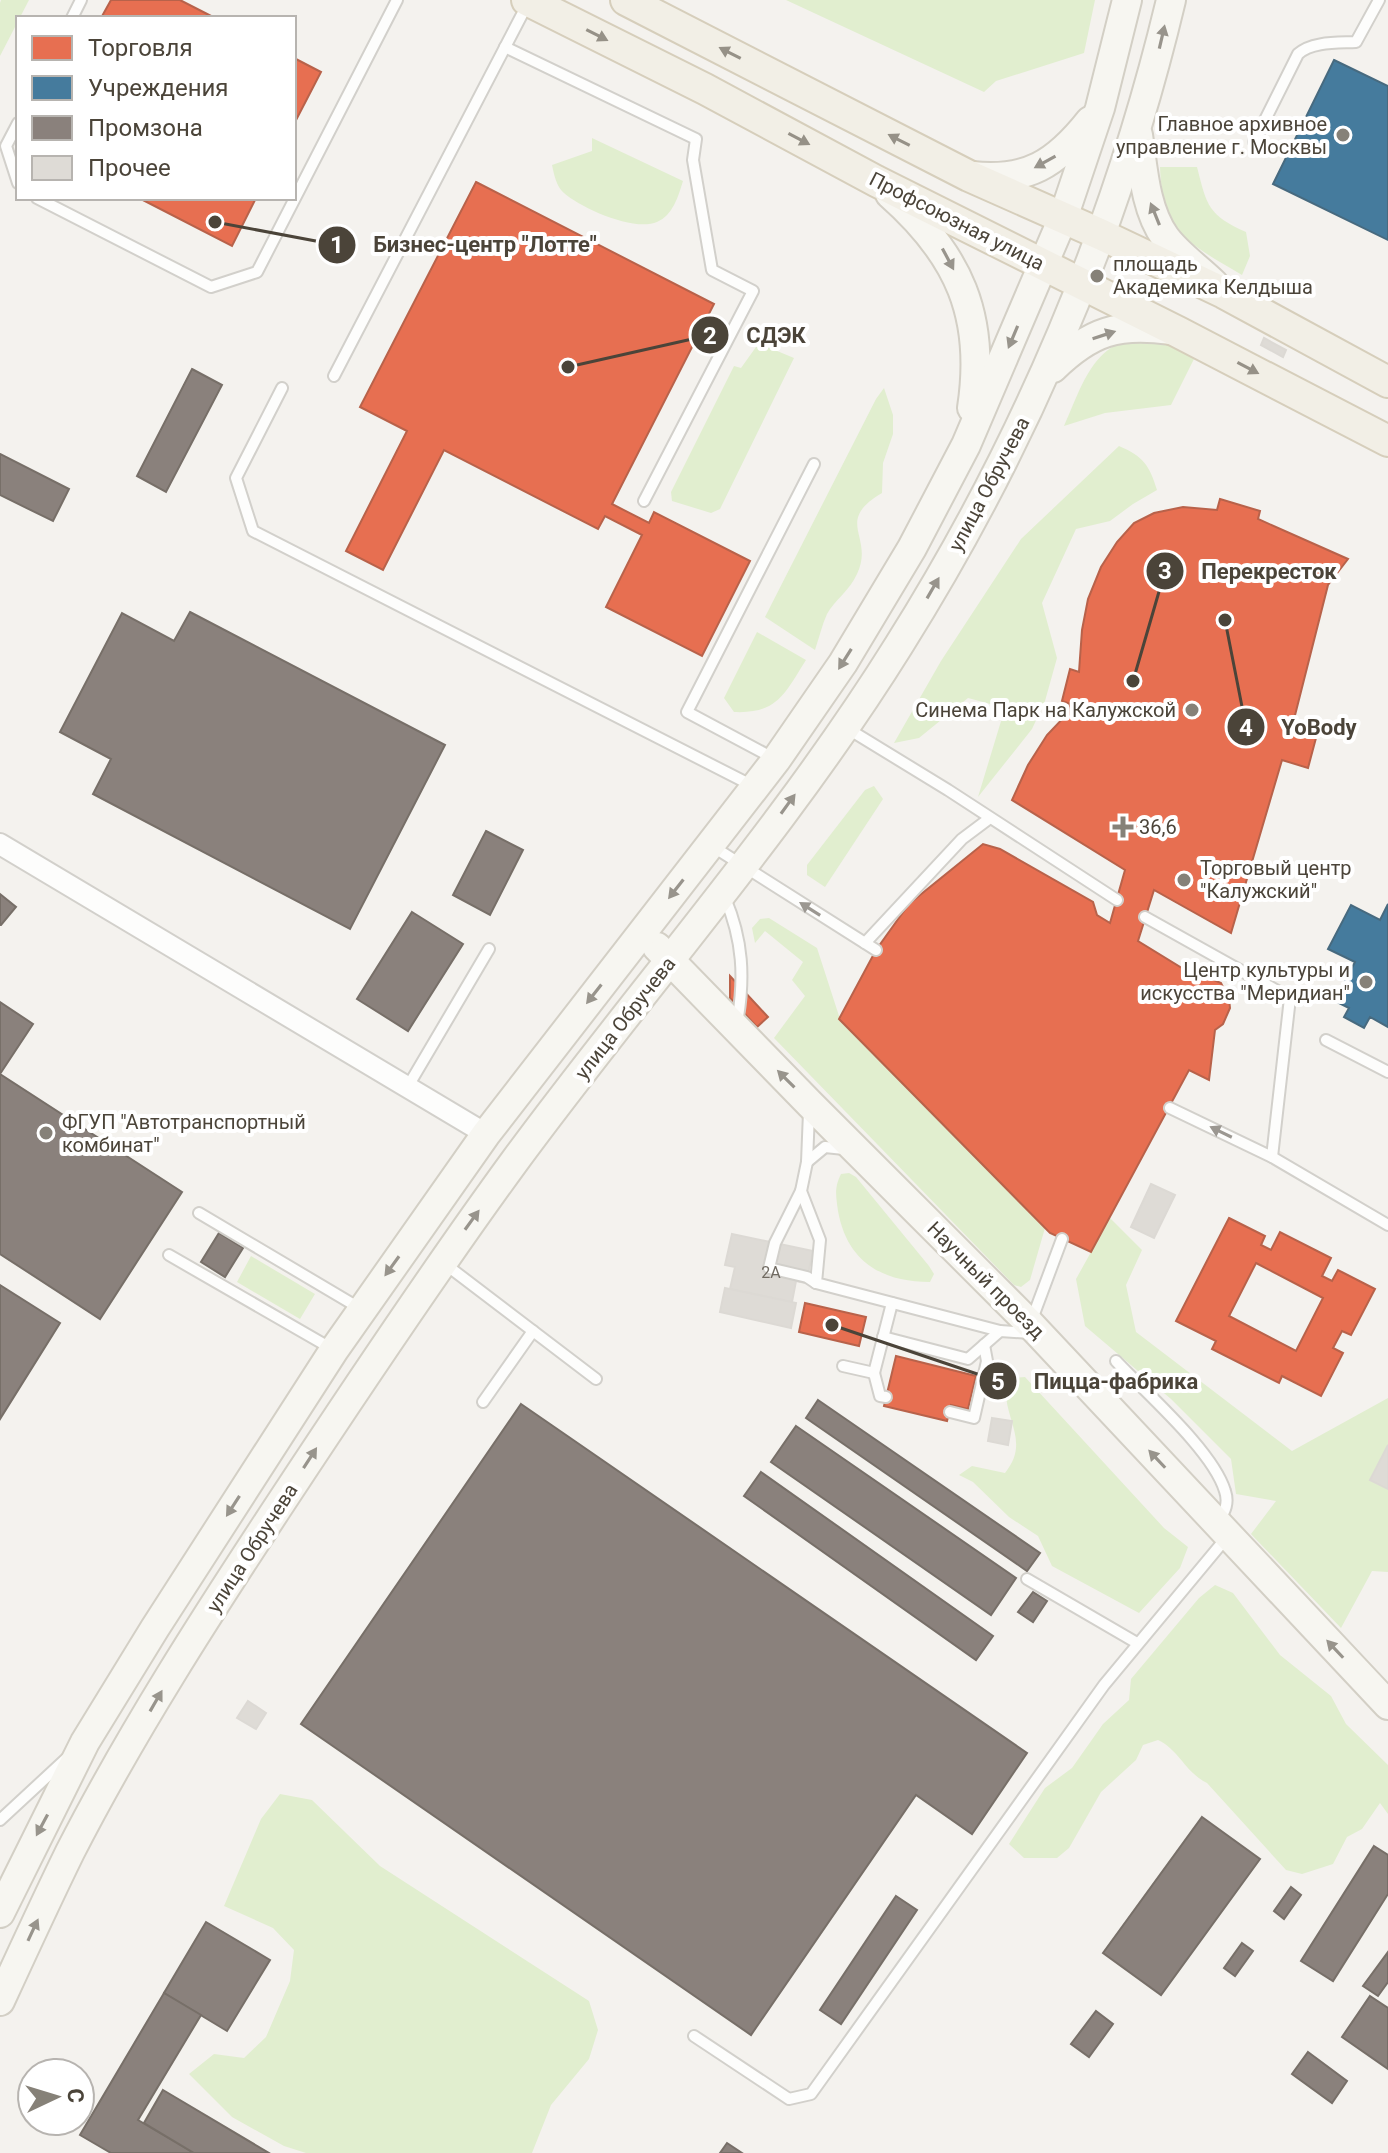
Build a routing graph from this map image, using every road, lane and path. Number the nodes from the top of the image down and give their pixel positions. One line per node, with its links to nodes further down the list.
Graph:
1 (397, 0): 15 (lane)
2 (528, 0): 7 (lane); 14 (main road, Профсоюзная улица, one-way to 14)
3 (626, 0): 12 (main road, one-way to 3)
4 (1127, 0): 8 (main road, улица Обручева)
5 (1171, 0): 10 (main road, улица Обручева, one-way to 5)
6 (1379, 0): 11 (lane)
7 (505, 47): 24 (lane); 31 (lane)
8 (1100, 108): 12 (main road, one-way to 12); 18 (main road, улица Обручева)
9 (16, 127): 13 (lane)
10 (1138, 130): 19 (main road, улица Обручева); 22 (main road, one-way to 10)
11 (1254, 142)
12 (969, 176): 18 (main road)
13 (16, 177)
14 (876, 181): 20 (main road, Профсоюзная улица); 29 (main road, one-way to 29)
15 (296, 196)
16 (41, 200): 17 (lane)
17 (294, 200)
18 (1063, 218): 19 (main road); 20 (main road, улица Обручева)
19 (1102, 235): 21 (main road, улица Обручева); 22 (main road)
20 (1044, 265): 21 (main road, Профсоюзная улица); 29 (main road, улица Обручева, one-way to 29)
21 (1084, 284): 23 (main road, Профсоюзная улица); 25 (main road, улица Обручева)
22 (1224, 293): 26 (main road)
23 (1178, 332): 25 (main road, one-way to 23); 28 (main road, Профсоюзная улица, one-way to 28)
24 (334, 376)
25 (1044, 377): 32 (main road, улица Обручева, one-way to 25)
26 (1388, 382)
27 (282, 388): 34 (lane)
28 (1388, 441)
29 (966, 445): 33 (main road, улица Обручева, one-way to 33)
30 (814, 464): 33 (lane)
31 (644, 501)
32 (845, 727): 35 (lane); 38 (main road, улица Обручева, one-way to 32)
33 (776, 760): 34 (main road, улица Обручева)
34 (755, 787): 37 (main road, улица Обручева)
35 (990, 818): 40 (lane); 43 (lane)
36 (0, 844): 50 (street)
37 (710, 845): 38 (lane); 42 (main road, улица Обручева, one-way to 42)
38 (742, 867): 39 (main road, улица Обручева); 43 (lane, one-way to 38)
39 (723, 893): 46 (main road, улица Обручева); 47 (lane)
40 (1117, 900)
41 (1145, 917): 55 (lane)
42 (642, 933): 46 (main road, Научный проезд); 53 (main road, улица Обручева, one-way to 53)
43 (865, 943): 45 (lane)
44 (489, 949): 50 (lane)
45 (876, 950)
46 (671, 959): 47 (main road, Научный проезд); 62 (main road, улица Обручева, one-way to 46)
47 (736, 1029): 51 (main road, Научный проезд, one-way to 47)
48 (1326, 1040): 49 (lane)
49 (1388, 1072)
50 (407, 1088): 53 (street)
51 (810, 1104): 54 (main road, Научный проезд); 56 (lane)
52 (1170, 1108): 55 (lane, one-way to 52)
53 (486, 1134): 65 (main road, улица Обручева, one-way to 65)
54 (861, 1155): 56 (lane); 66 (main road, Научный проезд)
55 (1272, 1157): 59 (lane)
56 (807, 1162): 57 (lane)
57 (801, 1191): 63 (lane); 63 (lane)
58 (199, 1213): 65 (lane)
59 (1388, 1225)
60 (1062, 1239): 66 (lane)
61 (169, 1255): 71 (lane)
62 (442, 1261): 67 (lane); 86 (main road, улица Обручева, one-way to 62)
63 (816, 1283): 64 (lane)
64 (892, 1303): 68 (lane); 69 (lane)
65 (361, 1309): 71 (main road, улица Обручева)
66 (1035, 1329): 68 (lane); 79 (main road, Научный проезд, one-way to 66)
67 (533, 1331): 75 (lane); 77 (lane)
68 (1000, 1331): 70 (lane)
69 (883, 1337): 70 (lane); 74 (lane)
70 (984, 1345): 78 (lane)
71 (334, 1350): 83 (main road, улица Обручева, one-way to 83)
72 (1116, 1361): 79 (lane)
73 (843, 1366): 74 (lane)
74 (874, 1373): 76 (lane)
75 (596, 1379)
76 (886, 1397)
77 (483, 1402)
78 (950, 1412)
79 (1223, 1529): 81 (lane); 82 (main road, Научный проезд, one-way to 79)
80 (1027, 1579): 81 (lane)
81 (1137, 1643): 87 (lane)
82 (1388, 1705)
83 (85, 1742): 84 (lane); 85 (main road, улица Обручева, one-way to 85)
84 (0, 1820)
85 (0, 1913)
86 (0, 2001)
87 (694, 2036)

